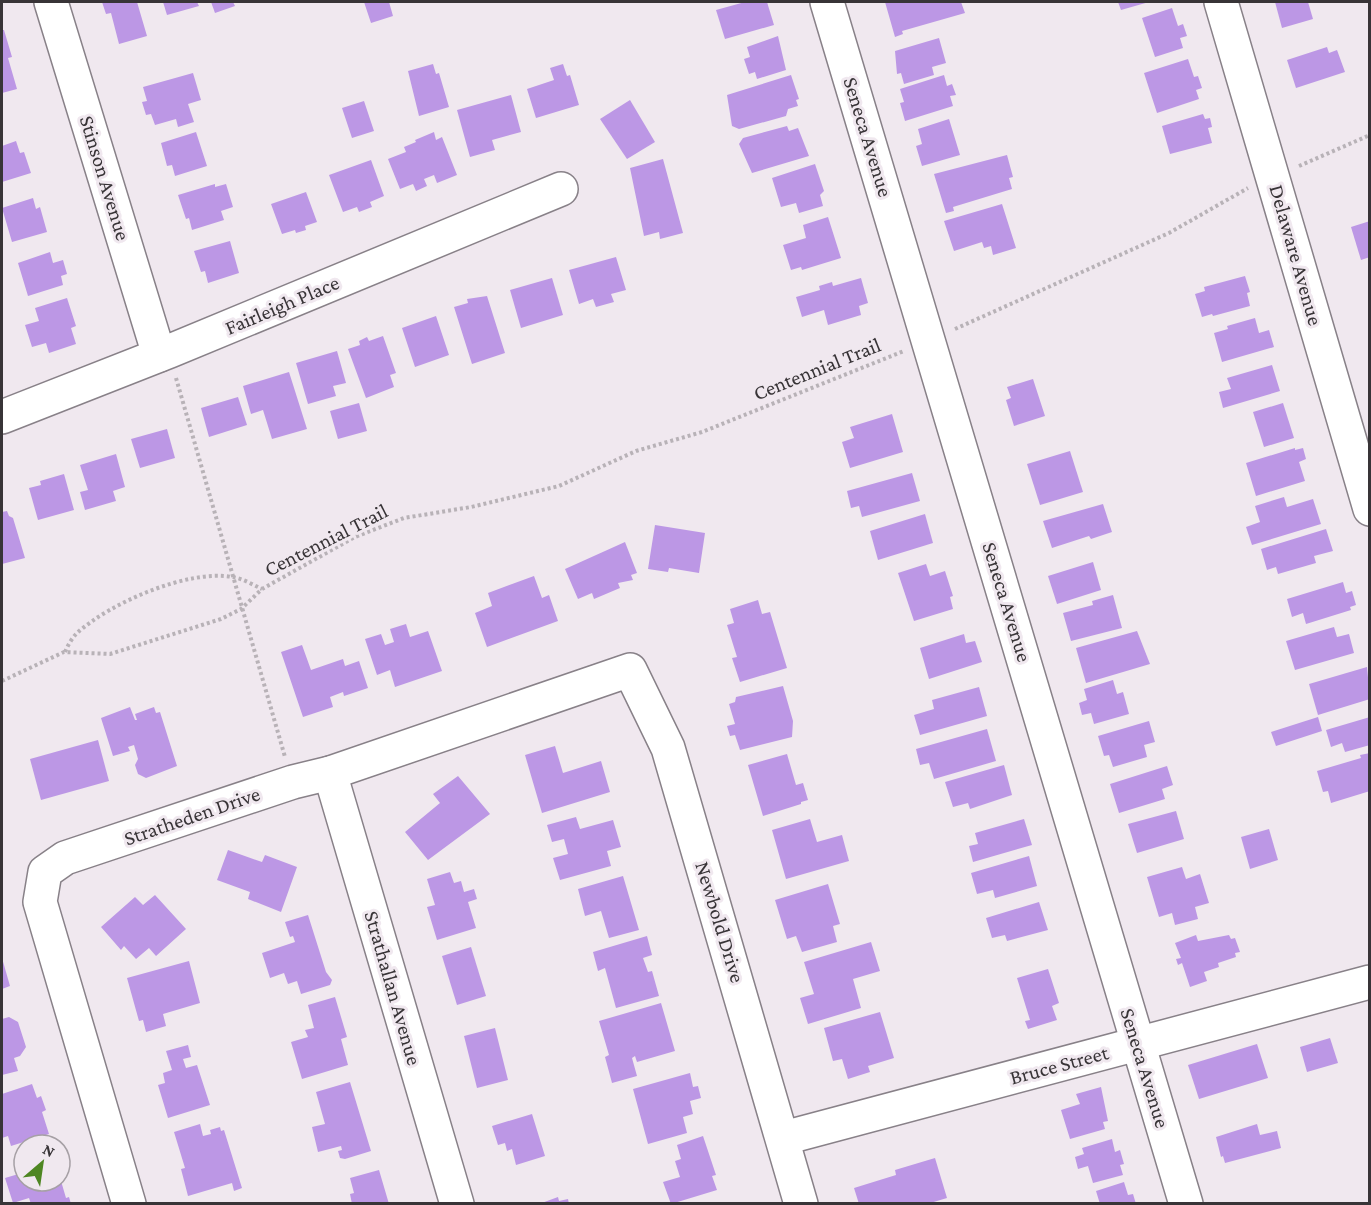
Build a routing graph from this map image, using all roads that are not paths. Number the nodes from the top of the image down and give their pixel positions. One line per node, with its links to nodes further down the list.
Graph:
1 (51, 2): 5 (street, Stinson Avenue)
2 (827, 2): 11 (street, Seneca Avenue)
3 (1221, 2): 7 (street, Delaware Avenue)
4 (561, 189): 5 (street, Fairleigh Place)
5 (159, 356): 6 (street, Fairleigh Place)
6 (2, 417)
7 (1370, 509)
8 (649, 708): 9 (street, Stratheden Drive); 12 (street, Newbold Drive)
9 (330, 773): 13 (street, Stratheden Drive); 14 (street, Strathallan Avenue)
10 (1370, 982): 11 (street, Bruce Street)
11 (1138, 1045): 12 (street, Bruce Street); 16 (street, Seneca Avenue)
12 (784, 1138): 15 (street, Newbold Drive)
13 (129, 1203)
14 (457, 1203)
15 (801, 1203)
16 (1186, 1203)

